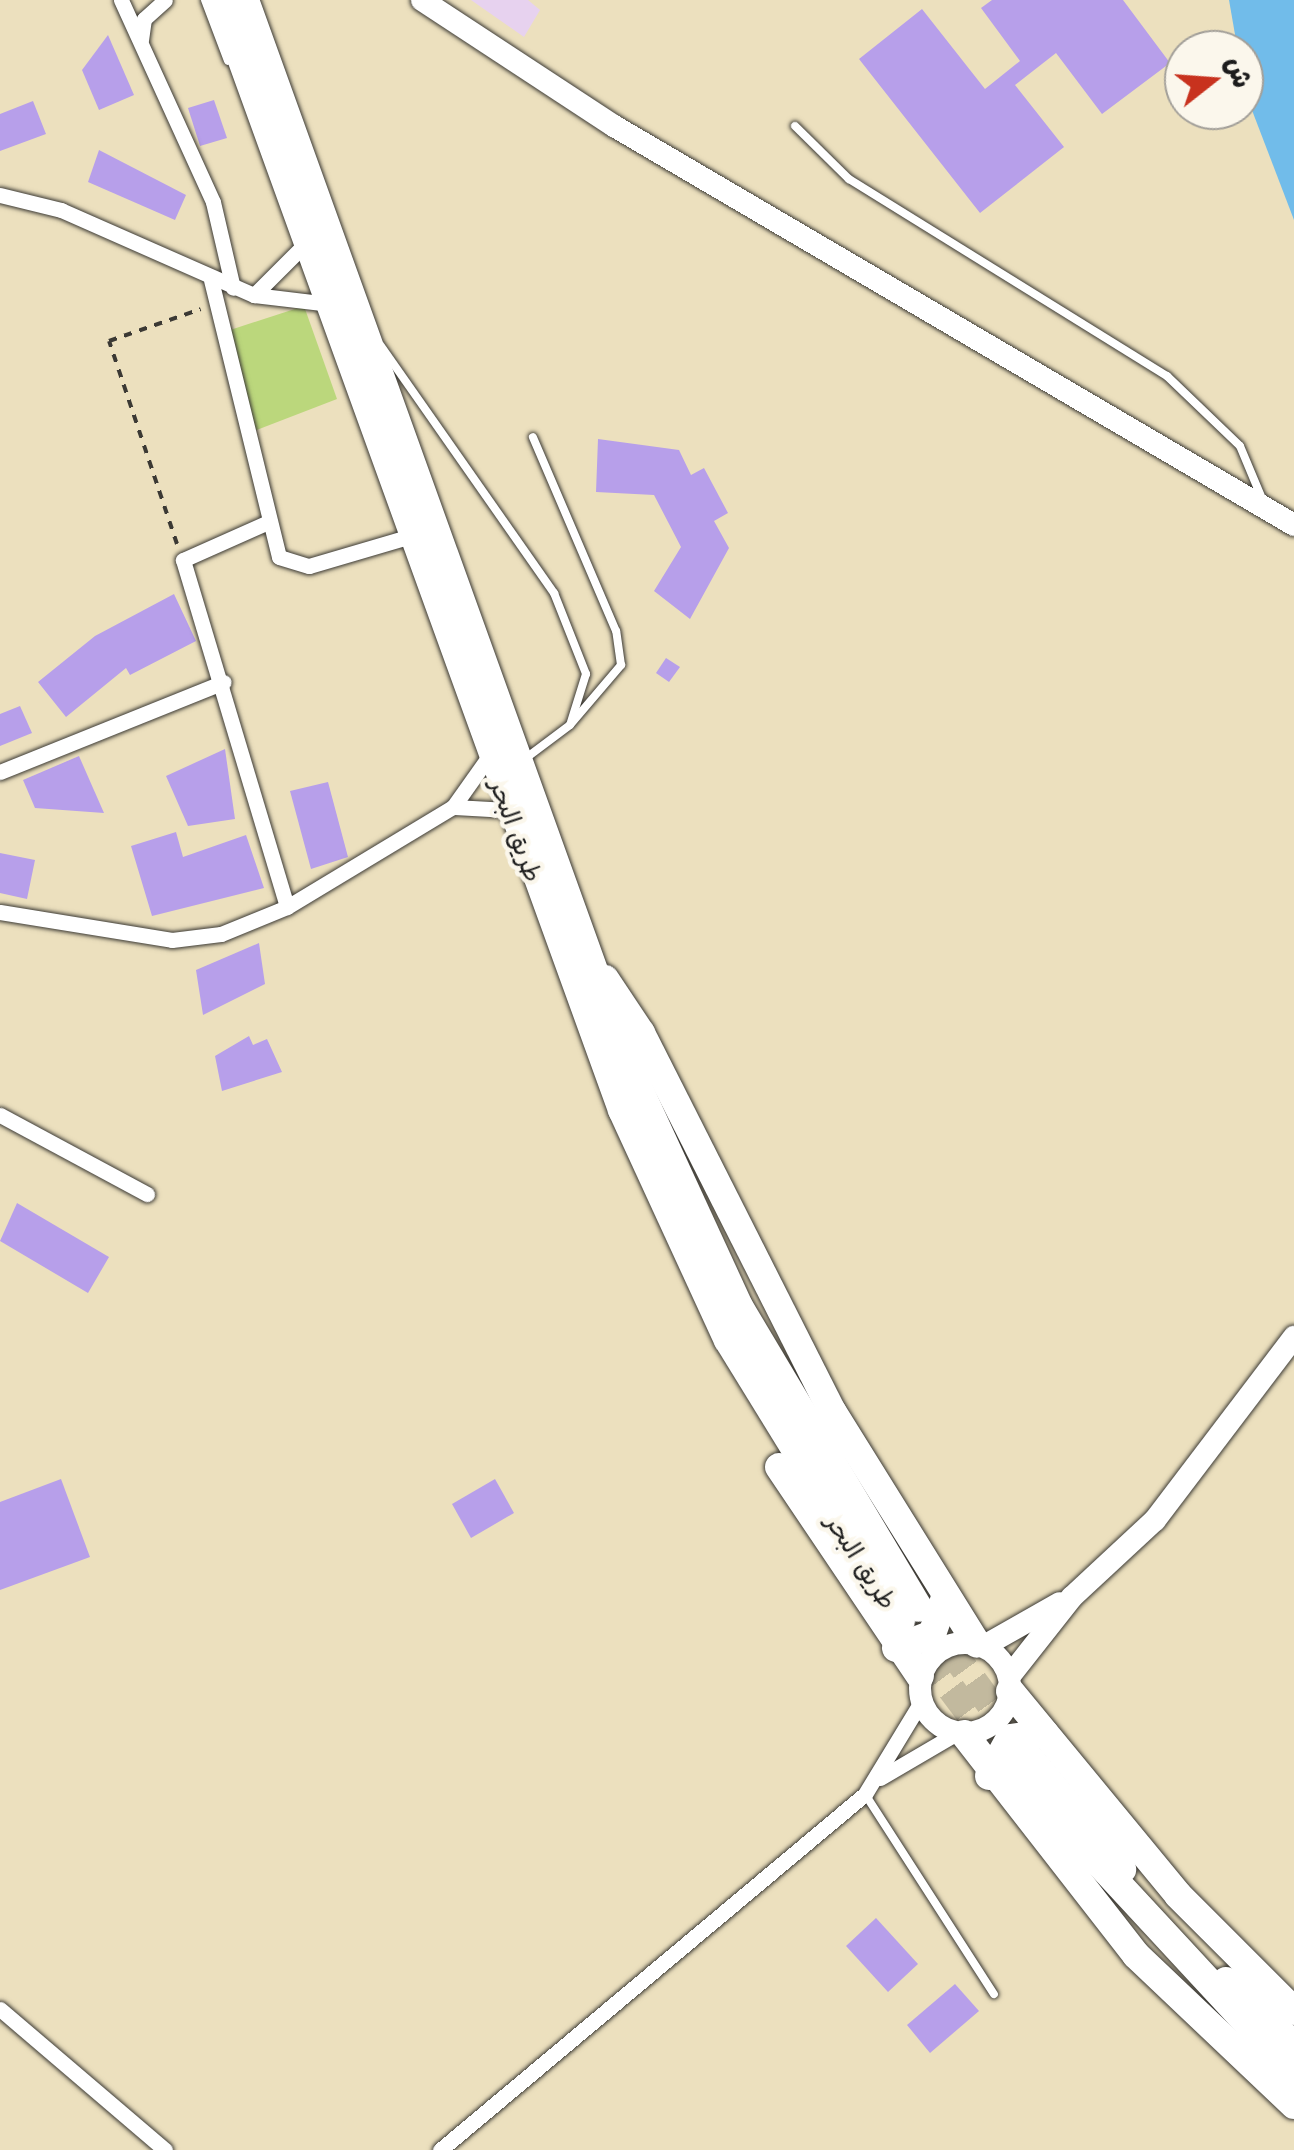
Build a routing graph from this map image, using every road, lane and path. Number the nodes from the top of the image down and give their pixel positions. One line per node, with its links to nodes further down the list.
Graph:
1 (121, 0): 7 (street)
2 (165, 0): 7 (street)
3 (204, 0): 10 (lane)
4 (220, 0): 10 (highway, طريق البحر)
5 (422, 0): 18 (main road)
6 (248, 3): 16 (highway, طريق البحر)
7 (140, 40): 12 (street)
8 (795, 126): 18 (lane)
9 (0, 195): 11 (street)
10 (304, 246): 13 (street); 15 (highway, طريق البحر)
11 (212, 280): 12 (street); 14 (street)
12 (233, 288): 13 (street)
13 (254, 295): 15 (street)
14 (214, 304): 19 (street); 22 (path)
15 (331, 305): 21 (highway, طريق البحر)
16 (361, 324): 24 (lane); 26 (highway, طريق البحر)
17 (533, 437): 24 (lane)
18 (1264, 505): 20 (main road)
19 (266, 524): 21 (street); 22 (street)
20 (1294, 524)
21 (414, 535): 25 (highway, طريق البحر)
22 (183, 560): 23 (street)
23 (224, 682): 27 (street); 30 (street)
24 (570, 725): 26 (lane)
25 (490, 755): 28 (street); 29 (highway, طريق البحر)
26 (523, 759): 32 (highway, طريق البحر)
27 (0, 772)
28 (453, 807): 29 (street); 30 (street)
29 (509, 810): 38 (highway, طريق البحر)
30 (288, 908): 31 (street)
31 (0, 912)
32 (589, 960): 36 (highway); 38 (highway, طريق البحر)
33 (0, 1114): 34 (street)
34 (147, 1194)
35 (1294, 1338): 37 (main road)
36 (946, 1595): 38 (highway); 39 (highway)
37 (1072, 1597): 39 (main road); 40 (main road)
38 (905, 1626): 41 (highway)
39 (980, 1645): 40 (main road); 41 (main road)
40 (1010, 1684): 42 (main road); 43 (highway)
41 (921, 1689): 42 (main road); 44 (street)
42 (961, 1733): 43 (highway); 44 (street)
43 (1018, 1758): 48 (highway); 49 (highway); 50 (highway); 51 (highway)
44 (877, 1780): 45 (street)
45 (865, 1794): 46 (lane); 53 (street)
46 (994, 1994)
47 (0, 2009): 52 (street)
48 (1294, 2011)
49 (1294, 2045)
50 (1294, 2074)
51 (1294, 2105)
52 (165, 2150)
53 (440, 2150)

